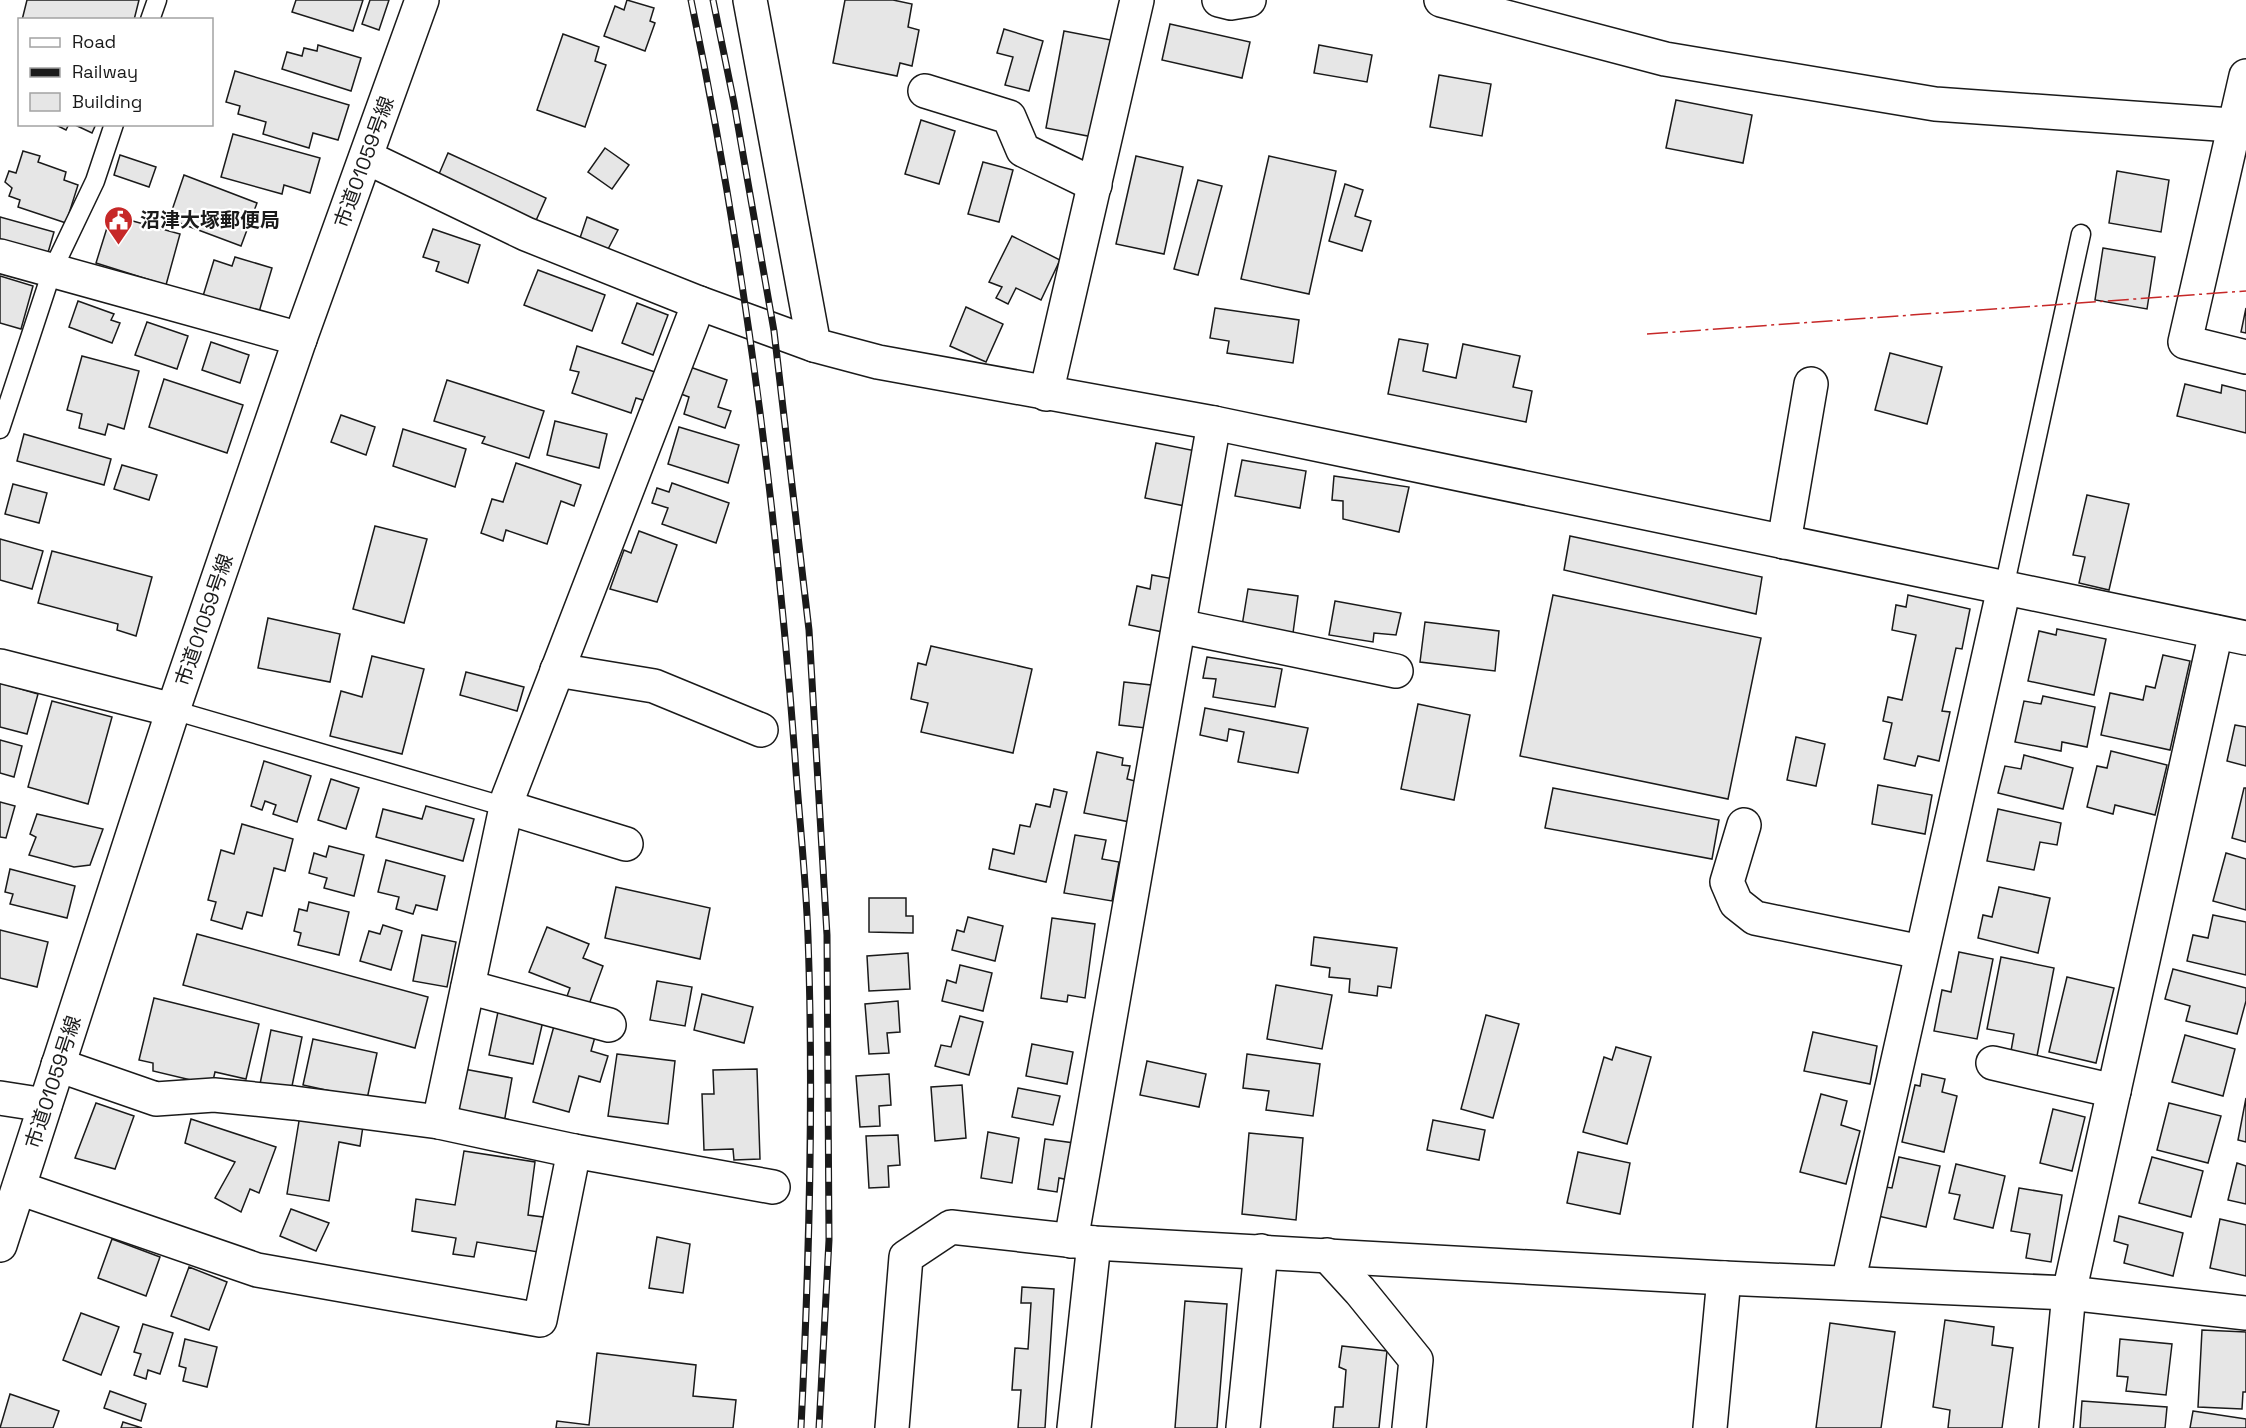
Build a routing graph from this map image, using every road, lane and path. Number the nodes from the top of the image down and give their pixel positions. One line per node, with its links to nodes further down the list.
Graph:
1 (157, 0): 8 (lane)
2 (422, 0): 13 (street, 市道01059号線)
3 (750, 0): 20 (street)
4 (1137, 0): 14 (street)
5 (1219, 0): 6 (street)
6 (1249, 0)
7 (1441, 0): 11 (street)
8 (151, 18)
9 (2246, 76): 11 (street)
10 (925, 91): 14 (street)
11 (2239, 125): 21 (street)
12 (113, 126): 17 (lane)
13 (366, 158): 18 (street); 19 (street, 市道01059号線)
14 (1095, 185): 23 (street)
15 (2081, 234): 27 (lane)
16 (0, 256): 17 (street)
17 (51, 271): 19 (street); 25 (lane)
18 (699, 303): 20 (street); 31 (street)
19 (300, 339): 33 (street, 市道01059号線)
20 (814, 345): 23 (street)
21 (2246, 357)
22 (1811, 384): 26 (street)
23 (1046, 394): 24 (street)
24 (1214, 423): 26 (street); 28 (street)
25 (0, 429)
26 (1784, 542): 27 (street)
27 (2004, 588): 29 (street); 38 (street)
28 (1179, 626): 32 (street); 50 (street)
29 (2231, 635): 43 (street)
30 (0, 666): 33 (street)
31 (557, 670): 34 (street); 35 (street)
32 (1396, 671)
33 (173, 710): 35 (lane); 42 (street, 市道01059号線)
34 (761, 730)
35 (506, 807): 37 (street); 39 (street)
36 (1744, 825): 38 (street)
37 (626, 844)
38 (1921, 952): 55 (street)
39 (468, 987): 40 (street); 46 (street)
40 (609, 1025)
41 (1993, 1063): 43 (street)
42 (58, 1065): 45 (street, 市道01059号線); 46 (street)
43 (2114, 1091): 56 (street)
44 (0, 1098): 45 (street)
45 (45, 1105): 49 (street, 市道01059号線)
46 (439, 1122): 47 (street)
47 (574, 1151): 48 (street); 49 (street)
48 (773, 1187)
49 (19, 1188): 51 (street, 市道01059号線)
50 (1082, 1242): 52 (street); 58 (street); 59 (street)
51 (0, 1245)
52 (1261, 1251): 53 (street); 60 (street)
53 (1327, 1256): 54 (street); 61 (street)
54 (1724, 1278): 55 (street); 62 (street)
55 (1848, 1283): 56 (street)
56 (2069, 1293): 57 (street); 63 (street)
57 (2246, 1313)
58 (892, 1428)
59 (1074, 1428)
60 (1243, 1428)
61 (1409, 1428)
62 (1710, 1428)
63 (2056, 1428)

